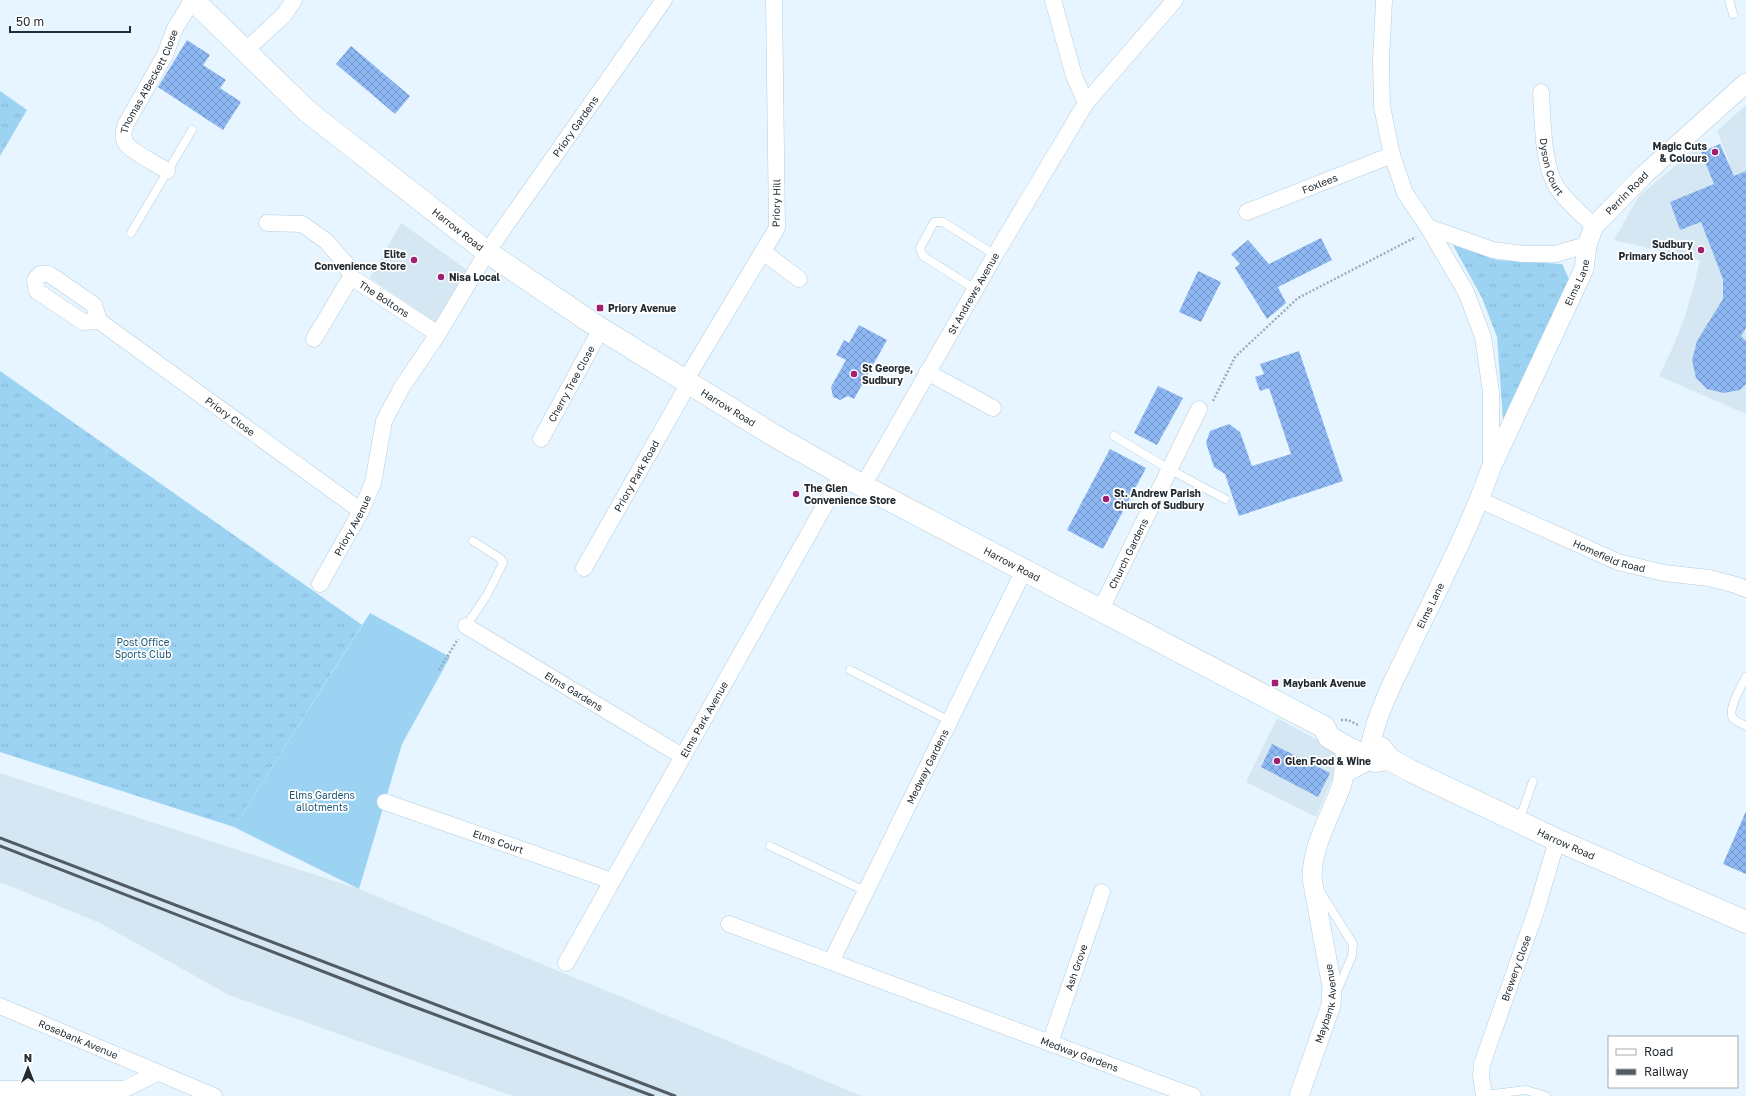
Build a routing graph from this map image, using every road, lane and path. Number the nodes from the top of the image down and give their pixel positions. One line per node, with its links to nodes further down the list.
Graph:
1 (193, 0): 10 (main road, Harrow Road); 16 (street, Thomas A'Beckett Close)
2 (294, 0): 10 (street)
3 (664, 0): 23 (street, Priory Gardens)
4 (774, 0): 24 (street, Priory Hill)
5 (1052, 0): 13 (street)
6 (1175, 0): 13 (street, St Andrews Avenue)
7 (1384, 0): 15 (street, Elms Lane)
8 (1729, 0): 9 (lane)
9 (1733, 14)
10 (245, 51): 23 (main road, Harrow Road)
11 (1746, 83): 19 (street, Perrin Road)
12 (1541, 92): 19 (street, Dyson Court)
13 (1086, 102): 25 (street, St Andrews Avenue)
14 (192, 130): 16 (lane)
15 (1392, 155): 17 (street, Foxlees); 20 (street, Elms Lane)
16 (167, 171): 21 (lane)
17 (1247, 212)
18 (267, 223): 26 (street)
19 (1594, 226): 22 (street, Perrin Road)
20 (1428, 227): 22 (street, Elms Lane); 36 (path); 39 (street, Elms Lane)
21 (131, 233)
22 (1587, 245): 39 (street, Elms Lane)
23 (487, 252): 30 (main road, Harrow Road); 31 (street, Priory Avenue)
24 (763, 252): 27 (street); 34 (street, Priory Hill)
25 (995, 255): 28 (street, St Andrews Avenue); 28 (lane)
26 (351, 277): 31 (street, The Boltons); 32 (street, The Boltons)
27 (799, 279)
28 (975, 289): 33 (street, St Andrews Avenue)
29 (98, 321): 45 (street, Priory Close)
30 (601, 329): 34 (main road, Harrow Road); 38 (street, Cherry Tree Close)
31 (438, 334): 45 (street, Priory Avenue)
32 (314, 339)
33 (927, 372): 35 (street); 42 (street, St Andrews Avenue)
34 (687, 382): 41 (main road, Harrow Road); 47 (street, Priory Park Road)
35 (993, 408)
36 (1199, 409): 40 (street, Church Gardens)
37 (1114, 436): 40 (lane)
38 (541, 439)
39 (1491, 468): 44 (street, Elms Lane)
40 (1170, 470): 43 (lane); 51 (street, Church Gardens)
41 (842, 474): 42 (main road, Harrow Road); 62 (street, Elms Park Avenue)
42 (863, 486): 48 (main road, Harrow Road)
43 (1225, 499)
44 (1480, 500): 50 (street, Homefield Road); 61 (street, Elms Lane)
45 (361, 511): 49 (street, Priory Avenue)
46 (473, 541): 52 (lane)
47 (584, 568)
48 (1024, 570): 51 (main road, Harrow Road); 56 (street, Medway Gardens)
49 (320, 584)
50 (1746, 589)
51 (1100, 611): 58 (main road, Harrow Road)
52 (466, 626): 53 (path); 62 (street, Elms Gardens)
53 (440, 670)
54 (850, 670): 56 (lane)
55 (1746, 677): 59 (lane)
56 (950, 721): 71 (street, Medway Gardens)
57 (1350, 721): 58 (path)
58 (1332, 723): 60 (main road, Harrow Road); 61 (main road, Harrow Road)
59 (1746, 726)
60 (1346, 747): 61 (main road, Harrow Road); 64 (street, Maybank Avenue)
61 (1379, 754): 64 (street); 66 (main road, Harrow Road)
62 (682, 756): 70 (street, Elms Park Avenue)
63 (1533, 781): 66 (lane)
64 (1342, 782): 69 (street, Maybank Avenue)
65 (385, 802): 70 (street, Elms Court)
66 (1519, 821): 67 (main road, Harrow Road)
67 (1557, 840): 73 (main road, Harrow Road); 82 (street, Brewery Close)
68 (770, 846): 71 (lane)
69 (1312, 878): 77 (street, Maybank Avenue); 77 (lane)
70 (612, 881): 76 (street, Elms Park Avenue)
71 (865, 891): 75 (street, Medway Gardens)
72 (1102, 892): 79 (street, Ash Grove)
73 (1746, 922)
74 (729, 924): 75 (street, Medway Gardens)
75 (830, 962): 79 (street, Medway Gardens)
76 (566, 963)
77 (1331, 1005): 85 (street, Maybank Avenue)
78 (0, 1006): 80 (street, Rosebank Avenue)
79 (1050, 1043): 84 (street, Medway Gardens)
80 (157, 1072): 81 (street); 83 (street)
81 (0, 1089)
82 (1484, 1095): 86 (lane)
83 (214, 1096)
84 (1193, 1096)
85 (1299, 1096)
86 (1546, 1096)

